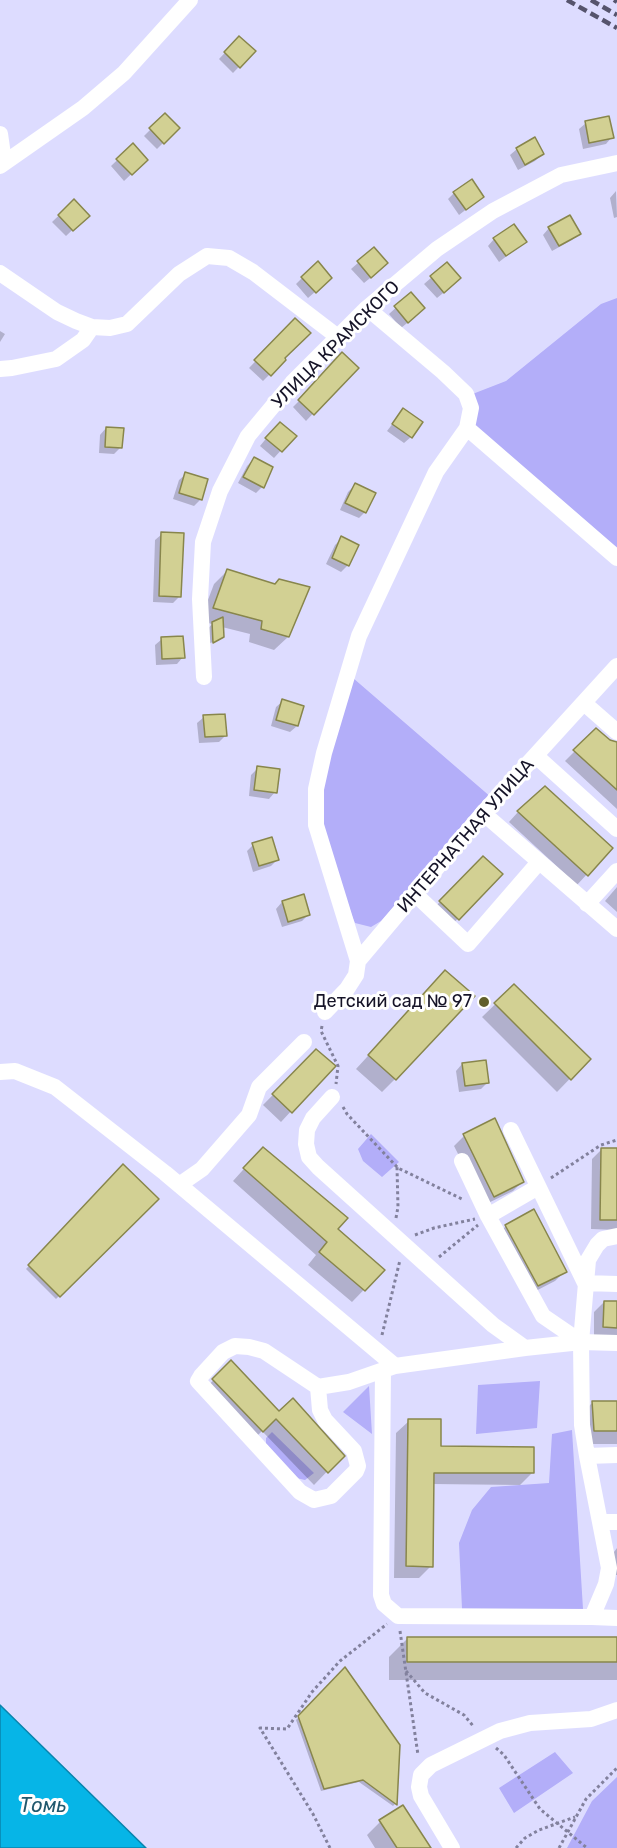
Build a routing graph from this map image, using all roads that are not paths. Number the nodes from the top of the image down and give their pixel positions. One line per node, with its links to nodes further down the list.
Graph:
1 (190, 0): 4 (street)
2 (0, 134): 4 (street)
3 (617, 163): 6 (street, УЛИЦА КРАМСКОГО)
4 (2, 164)
5 (0, 273): 7 (street)
6 (367, 308): 8 (street, УЛИЦА КРАМСКОГО); 10 (street)
7 (92, 327): 8 (street); 9 (street)
8 (338, 337): 13 (street, УЛИЦА КРАМСКОГО)
9 (0, 369)
10 (467, 428): 11 (street); 24 (street)
11 (617, 558)
12 (617, 666): 14 (street, ИНТЕРНАТНАЯ УЛИЦА)
13 (204, 677)
14 (584, 703): 15 (street); 16 (street, ИНТЕРНАТНАЯ УЛИЦА)
15 (617, 732)
16 (536, 756): 17 (street, ИНТЕРНАТНАЯ УЛИЦА); 18 (street)
17 (483, 813): 19 (street); 21 (street, ИНТЕРНАТНАЯ УЛИЦА)
18 (617, 830)
19 (539, 862): 21 (street); 22 (street)
20 (617, 871): 22 (street)
21 (415, 894): 24 (street, ИНТЕРНАТНАЯ УЛИЦА)
22 (587, 904): 23 (street)
23 (617, 929)
24 (358, 961): 25 (street, ИНТЕРНАТНАЯ УЛИЦА)
25 (325, 1012)
26 (304, 1042): 31 (street)
27 (0, 1070): 31 (street)
28 (333, 1093): 39 (street)
29 (511, 1130): 32 (street)
30 (462, 1161): 33 (street)
31 (179, 1185): 40 (street)
32 (538, 1187): 33 (street); 35 (street)
33 (488, 1216): 37 (street)
34 (617, 1236): 35 (street)
35 (585, 1283): 36 (street); 37 (street)
36 (617, 1284)
37 (581, 1342): 38 (street); 39 (street); 43 (street)
38 (617, 1343)
39 (525, 1348): 40 (street)
40 (389, 1368): 41 (street); 47 (street)
41 (318, 1388): 41 (street)
42 (617, 1455): 43 (street)
43 (587, 1456): 44 (street)
44 (600, 1522): 45 (street); 46 (street)
45 (617, 1522)
46 (613, 1572): 47 (street)
47 (592, 1617): 48 (street)
48 (617, 1618)
49 (617, 1710): 50 (street)
50 (452, 1848)

